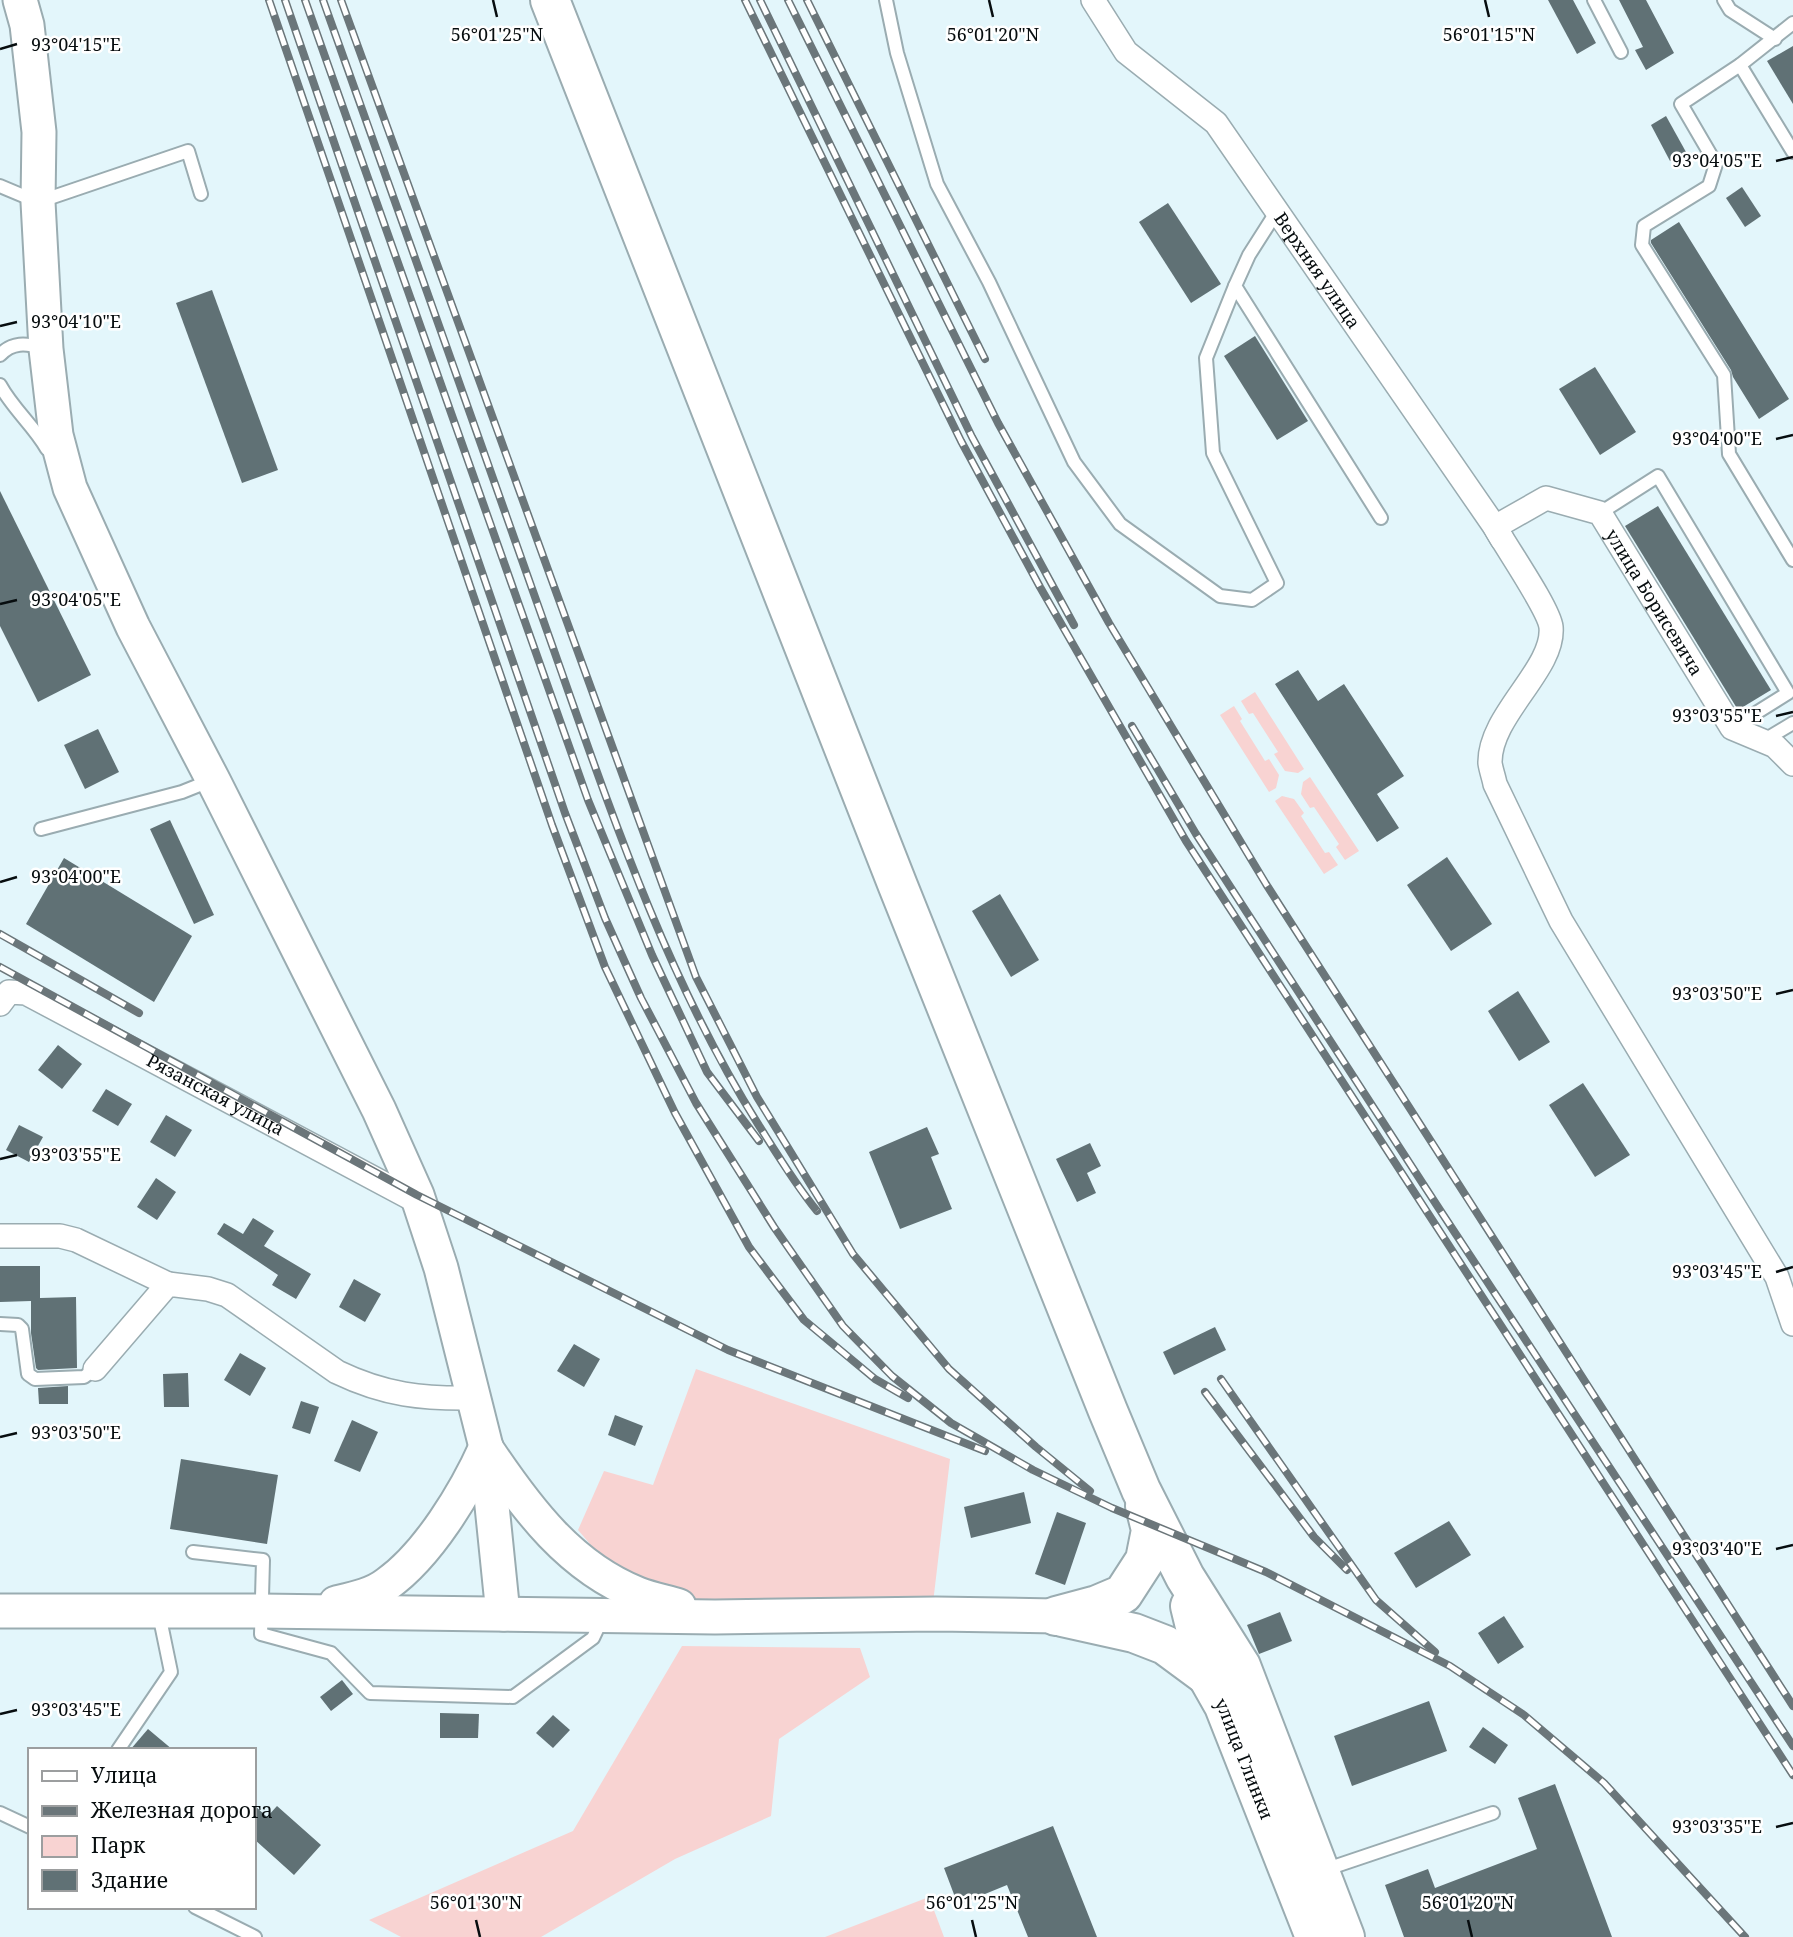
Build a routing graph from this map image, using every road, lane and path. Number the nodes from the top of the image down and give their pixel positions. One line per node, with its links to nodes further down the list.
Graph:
1 (20, 0): 14 (street)
2 (551, 0): 40 (highway)
3 (887, 0): 16 (lane)
4 (1093, 0): 15 (street, Верхняя улица)
5 (1594, 0): 9 (lane)
6 (1724, 0): 8 (lane)
7 (1793, 23): 8 (lane)
8 (1774, 39): 10 (lane)
9 (1621, 52)
10 (1740, 65): 11 (lane); 24 (lane)
11 (1793, 152)
12 (0, 186): 14 (lane)
13 (201, 194): 14 (lane)
14 (38, 202): 17 (street)
15 (1277, 211): 16 (lane); 23 (street, Верхняя улица)
16 (1235, 286): 22 (lane)
17 (46, 349): 18 (lane); 20 (street)
18 (0, 355)
19 (0, 385): 20 (lane)
20 (70, 488): 29 (street)
21 (1600, 513): 23 (street, улица Борисевича); 26 (street, улица Борисевича); 26 (lane)
22 (1381, 518)
23 (1495, 527): 35 (street)
24 (1793, 559)
25 (1793, 723): 27 (lane)
26 (1732, 728): 27 (street)
27 (1763, 741): 28 (street)
28 (1793, 764)
29 (213, 780): 30 (lane); 32 (street)
30 (41, 829)
31 (4, 998): 32 (street, Рязанская улица)
32 (420, 1203): 38 (street)
33 (0, 1236): 34 (street)
34 (168, 1284): 37 (street); 38 (street)
35 (1793, 1324)
36 (0, 1325): 37 (lane)
37 (94, 1369)
38 (475, 1398): 39 (street)
39 (486, 1447): 45 (street); 46 (street); 50 (street)
40 (1141, 1490): 48 (highway); 49 (highway)
41 (193, 1552): 44 (lane)
42 (0, 1611): 43 (street)
43 (159, 1611): 44 (street); 52 (lane)
44 (260, 1611): 45 (street); 47 (lane)
45 (302, 1612): 46 (street)
46 (503, 1614): 47 (street)
47 (603, 1616): 50 (street)
48 (1056, 1616): 49 (highway); 50 (street); 51 (highway)
49 (1200, 1616): 51 (highway, улица Глинки); 56 (highway, улица Глинки)
50 (715, 1617)
51 (1207, 1676): 59 (highway, улица Глинки)
52 (119, 1748)
53 (0, 1813): 55 (lane)
54 (1493, 1813): 56 (lane)
55 (28, 1826)
56 (1320, 1872): 60 (highway, улица Глинки)
57 (199, 1909): 58 (lane)
58 (255, 1937)
59 (1315, 1937)
60 (1345, 1937)

